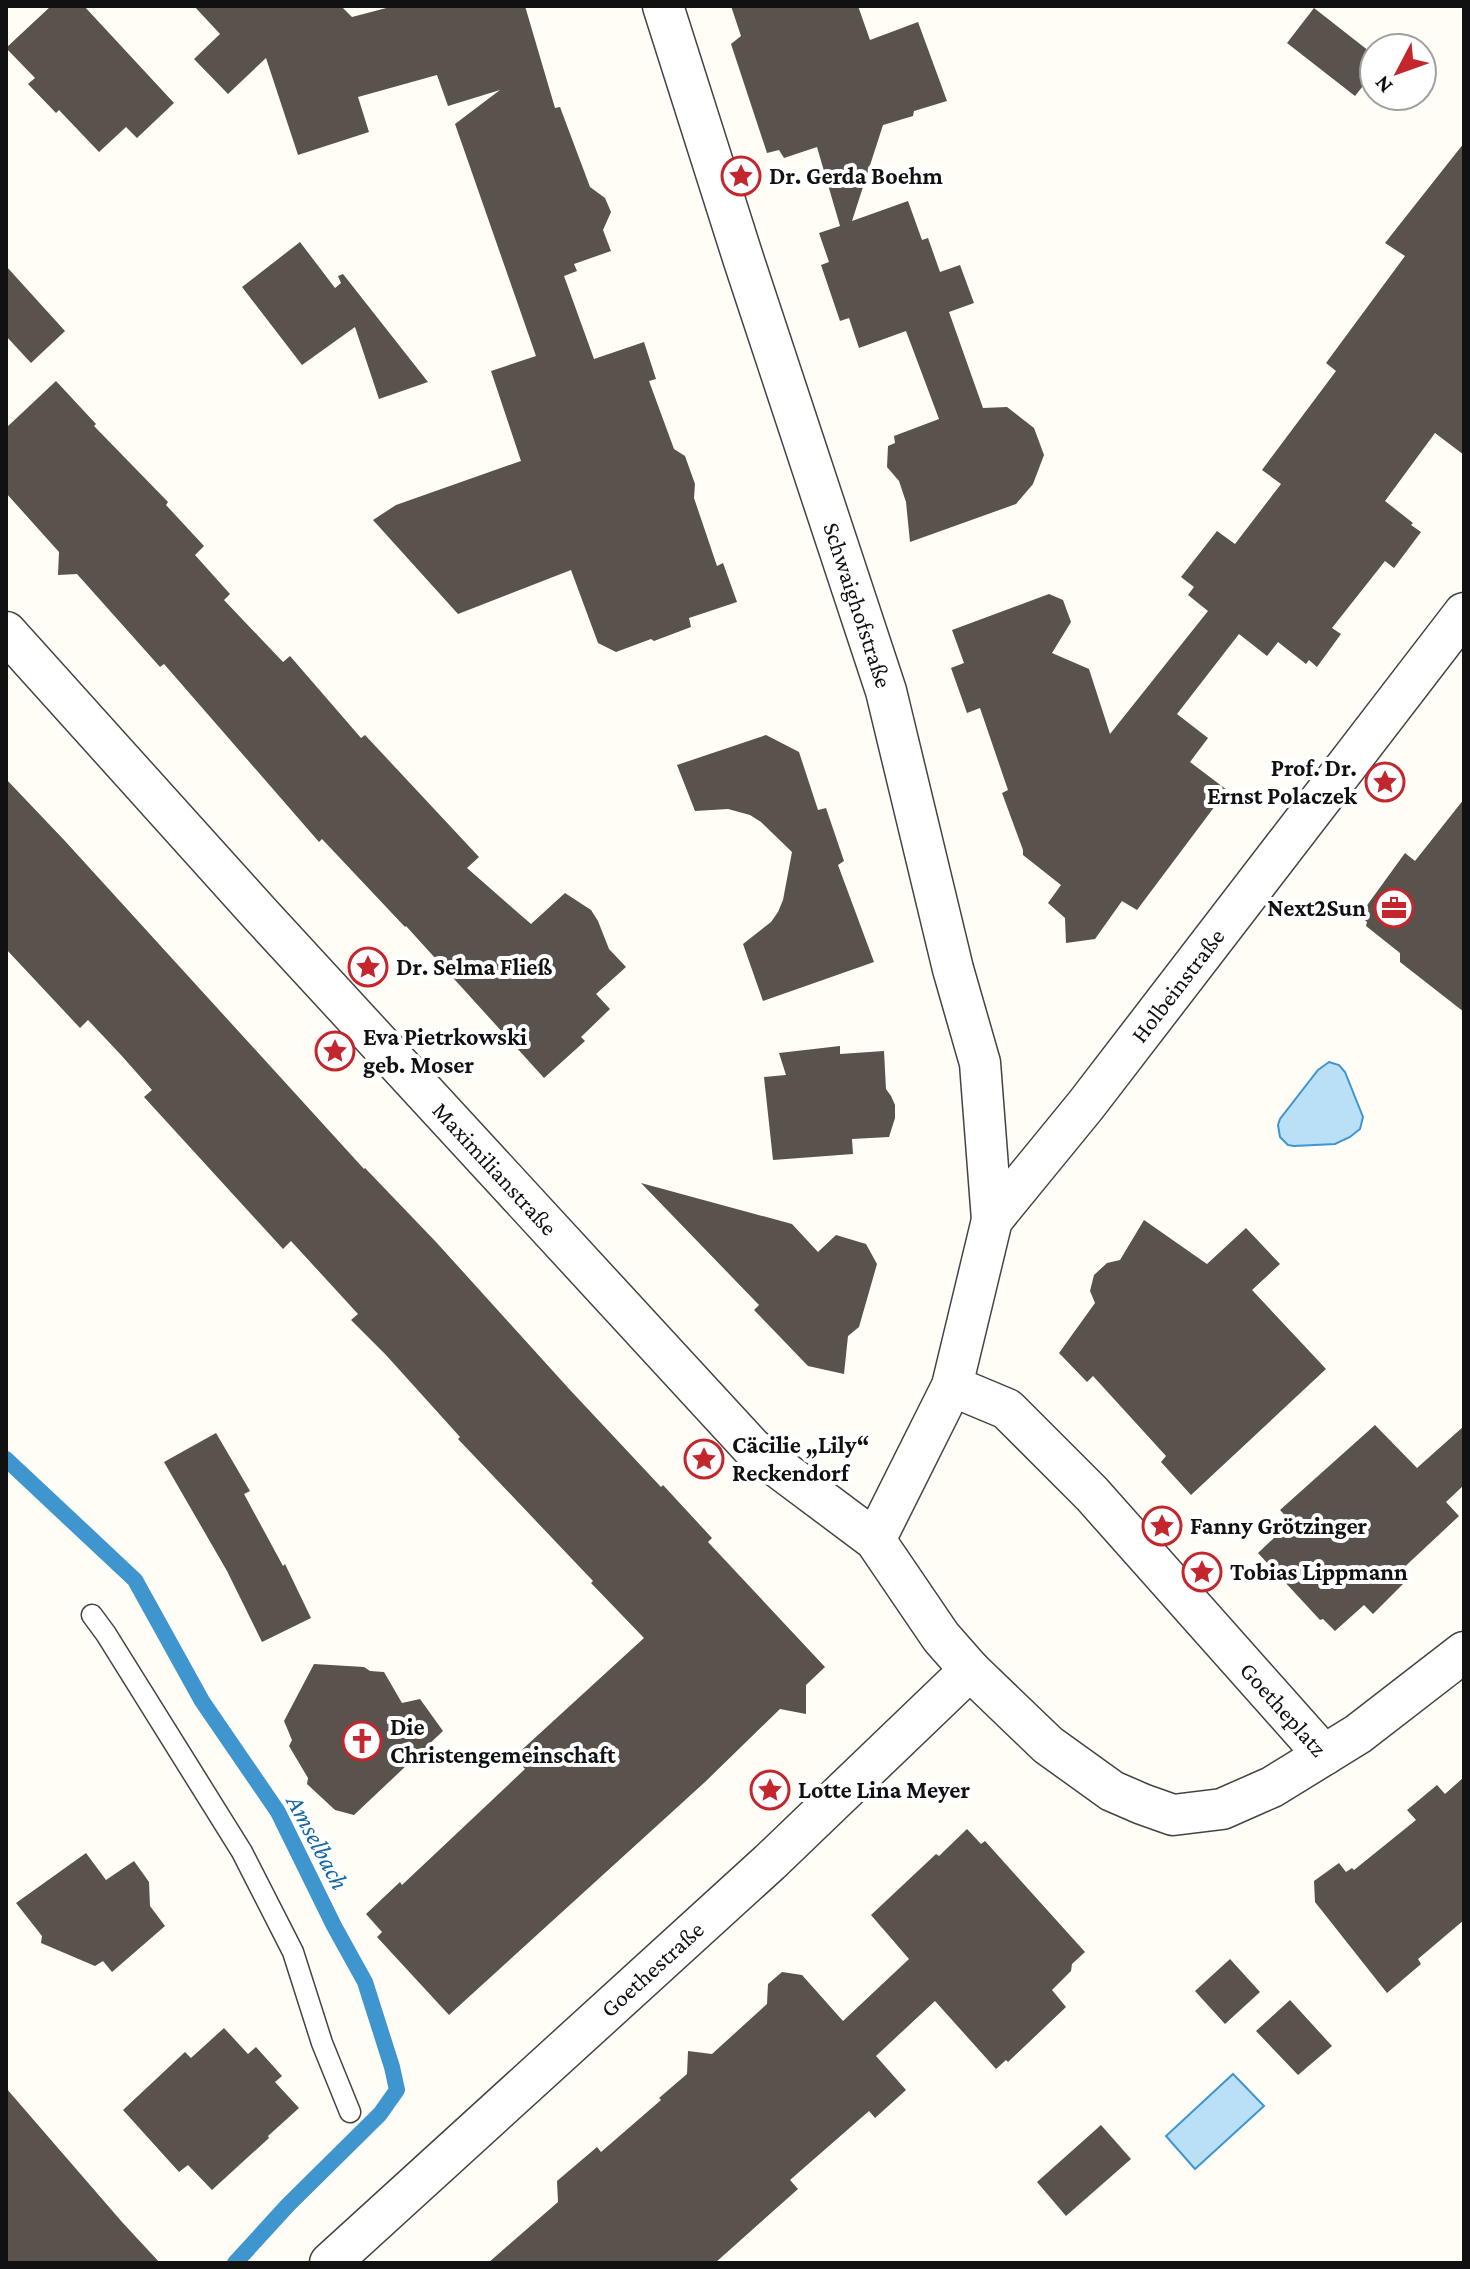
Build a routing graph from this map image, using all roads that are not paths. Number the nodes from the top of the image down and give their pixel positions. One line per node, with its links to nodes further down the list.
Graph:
1 (663, 6): 4 (street, Schwaighofstraße)
2 (1464, 613): 4 (street, Holbeinstraße)
3 (6, 632): 6 (street, Maximilianstraße)
4 (992, 1220): 5 (street, Holbeinstraße)
5 (952, 1386): 6 (street); 10 (street, Goetheplatz)
6 (875, 1540): 9 (street, Goetheplatz)
7 (92, 1615): 11 (lane)
8 (1464, 1652): 10 (street)
9 (970, 1670): 10 (street, Goetheplatz); 12 (street, Goethestraße)
10 (1324, 1755)
11 (350, 2112)
12 (330, 2263)

